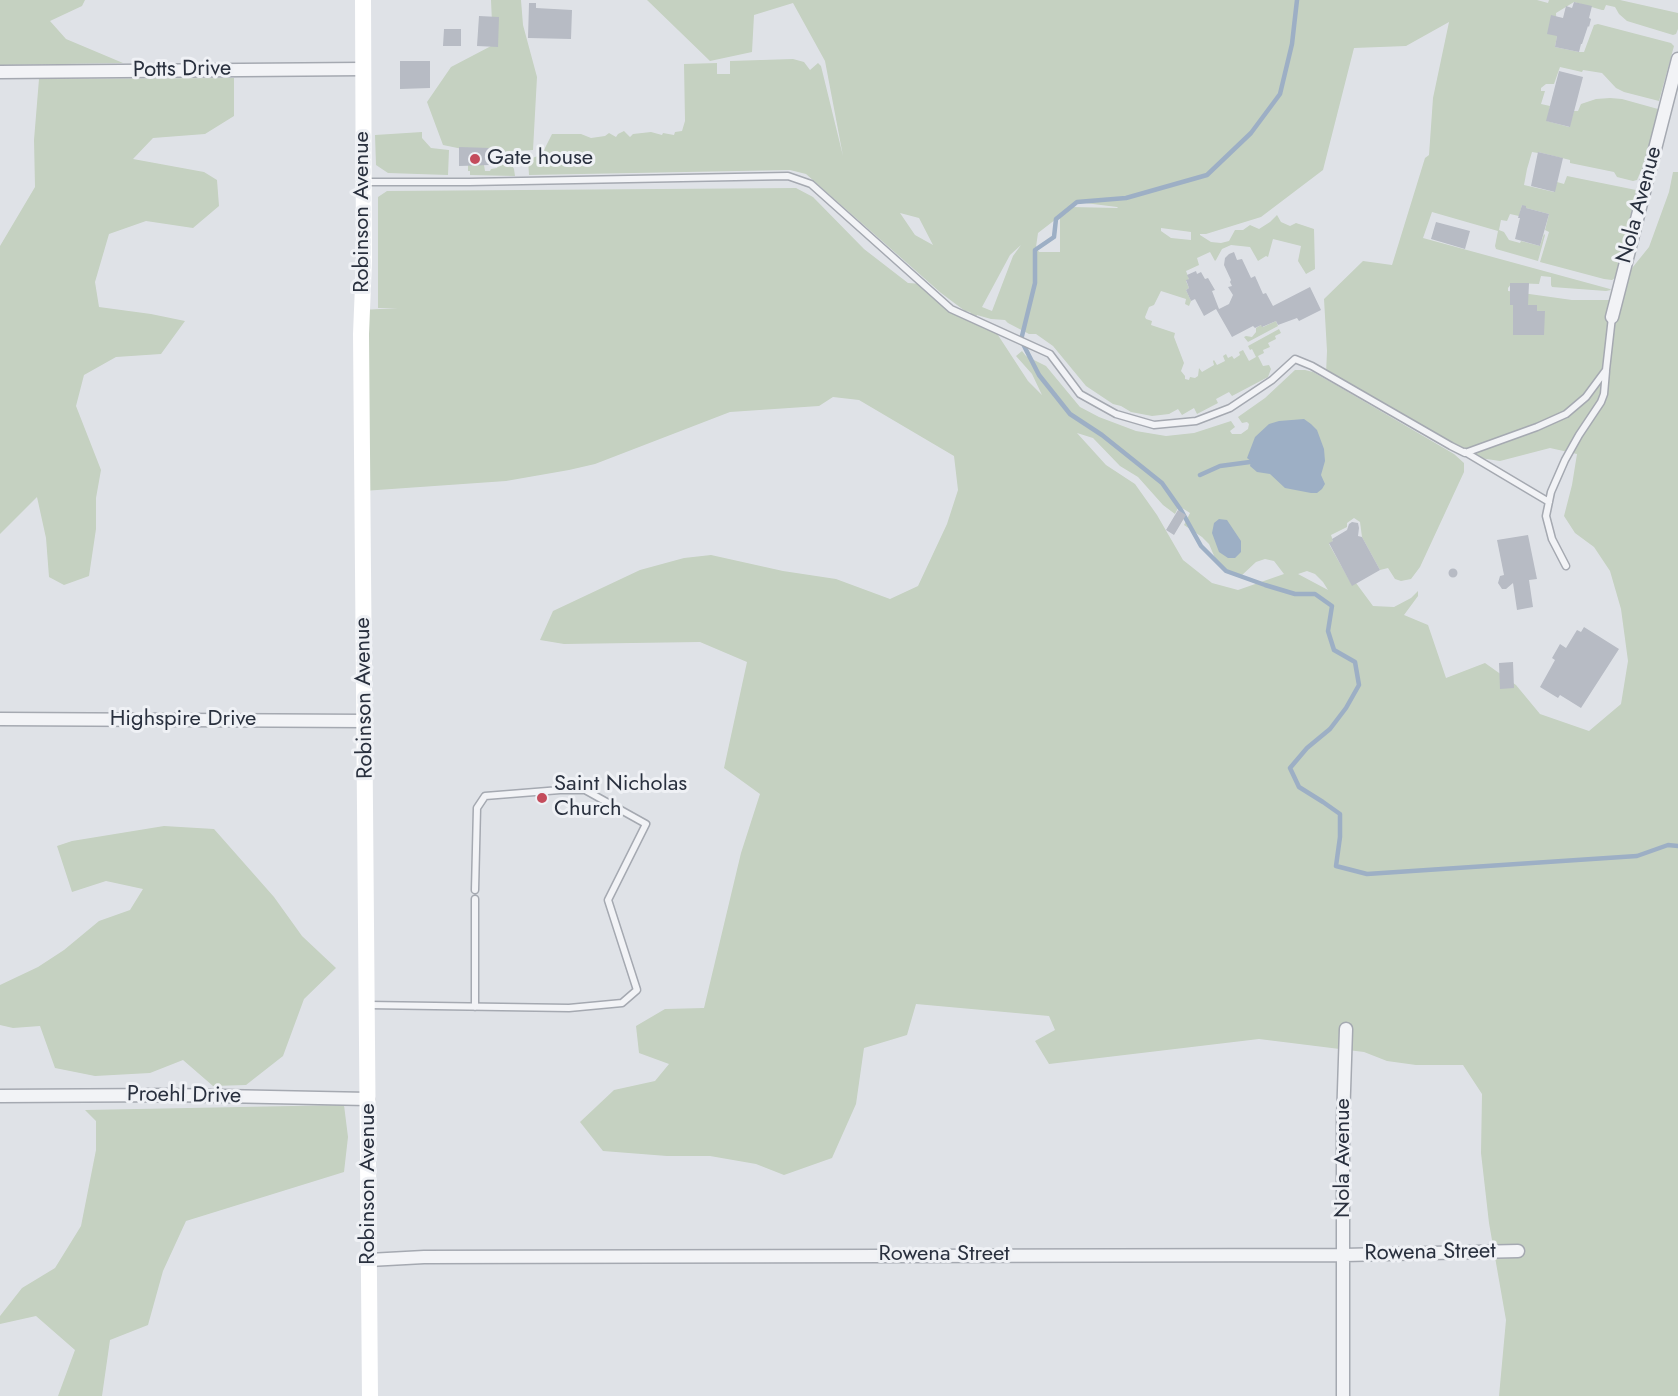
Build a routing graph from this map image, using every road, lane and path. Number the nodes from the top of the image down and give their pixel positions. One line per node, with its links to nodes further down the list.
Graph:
1 (363, 0): 3 (main road, Robinson Avenue)
2 (1678, 59): 6 (street, Nola Avenue)
3 (363, 69): 4 (street, Potts Drive); 5 (main road, Robinson Avenue)
4 (0, 72)
5 (364, 182): 8 (lane); 12 (main road, Robinson Avenue)
6 (1612, 317): 7 (lane)
7 (1606, 370): 8 (lane); 9 (lane)
8 (1465, 452): 9 (lane)
9 (1549, 502): 10 (lane)
10 (1566, 566)
11 (0, 719): 12 (street, Highspire Drive)
12 (365, 721): 15 (main road, Robinson Avenue)
13 (475, 890): 16 (lane)
14 (475, 899): 16 (lane)
15 (368, 1005): 16 (lane); 19 (main road, Robinson Avenue)
16 (475, 1007)
17 (1346, 1029): 21 (street, Nola Avenue)
18 (0, 1096): 19 (street, Proehl Drive)
19 (368, 1099): 22 (main road, Robinson Avenue)
20 (1518, 1251): 21 (street, Rowena Street)
21 (1344, 1255): 22 (street, Rowena Street); 24 (street, Nola Avenue)
22 (369, 1260): 23 (main road, Robinson Avenue)
23 (370, 1396)
24 (1343, 1396)

